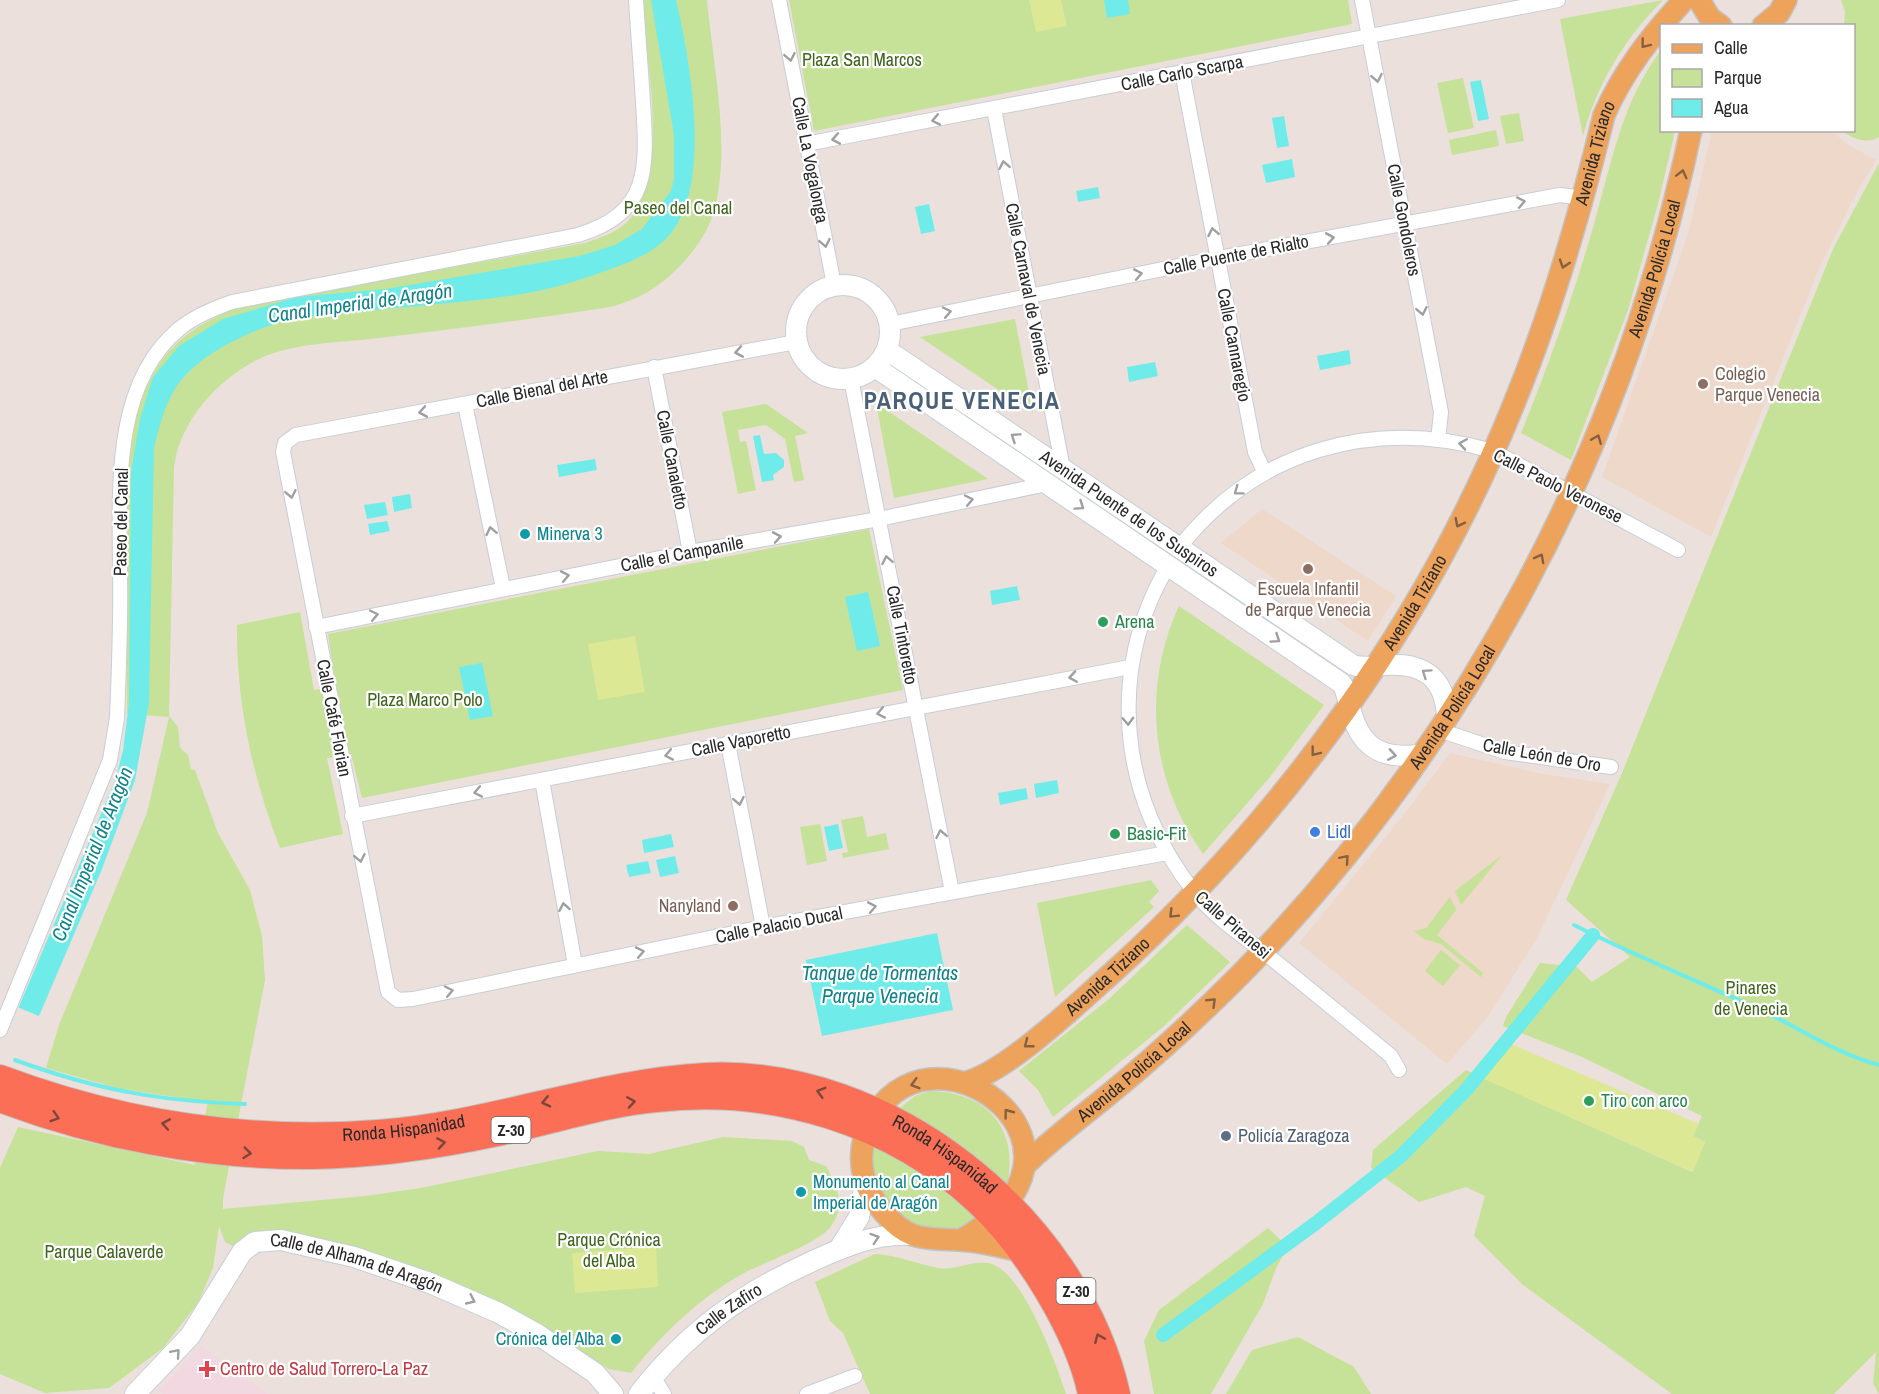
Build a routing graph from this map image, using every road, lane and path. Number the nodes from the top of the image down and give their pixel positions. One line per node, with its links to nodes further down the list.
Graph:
1 (636, 0): 60 (street, Paseo del Canal)
2 (779, 0): 16 (street, Calle La Vogalonga, one-way to 16)
3 (1362, 0): 12 (street, Calle Gondoleros)
4 (1557, 0): 12 (street, Calle Carlo Scarpa)
5 (1684, 0): 8 (main road, Avenida Tiziano, one-way to 8)
6 (1699, 0): 9 (main road)
7 (1786, 0): 10 (main road)
8 (1662, 24)
9 (1718, 24)
10 (1765, 24)
11 (1660, 27): 17 (main road, Avenida Tiziano, one-way to 17)
12 (1369, 38): 13 (street, Calle Carlo Scarpa); 18 (street, Calle Gondoleros, one-way to 18)
13 (1182, 72): 14 (street, Calle Carlo Scarpa); 19 (street, Calle Cannaregio, one-way to 13)
14 (994, 109): 16 (street, Calle Carlo Scarpa, one-way to 16); 21 (street, Calle Carnaval de Venecia, one-way to 14)
15 (1691, 132): 35 (main road, Avenida Policía Local, one-way to 15)
16 (806, 144): 20 (street, Calle La Vogalonga, one-way to 20)
17 (1584, 198): 18 (street, Calle Puente de Rialto, one-way to 17); 31 (main road, Avenida Tiziano, one-way to 31)
18 (1405, 224): 19 (street, Calle Puente de Rialto, one-way to 18); 30 (street, Calle Gondoleros, one-way to 30)
19 (1218, 258): 21 (street, Calle Puente de Rialto, one-way to 19); 33 (street, Calle Cannaregio)
20 (834, 285): 22 (street); 23 (street)
21 (1030, 295): 22 (street, Calle Puente de Rialto, one-way to 21); 32 (street, Calle Carnaval de Venecia)
22 (890, 324): 24 (street)
23 (796, 342): 25 (street, Calle Bienal del Arte, one-way to 25); 27 (street)
24 (887, 350): 26 (street); 32 (street, Avenida Puente de los Suspiros, one-way to 24)
25 (654, 367): 28 (street, Calle Bienal del Arte); 39 (street, Calle Canaletto)
26 (875, 367): 27 (street); 34 (street, Avenida Puente de los Suspiros)
27 (851, 379): 36 (street, Calle Tintoretto)
28 (465, 404): 29 (street, Calle Bienal del Arte, one-way to 29); 41 (street, one-way to 28)
29 (289, 438): 42 (street, Calle Café Florian, one-way to 42)
30 (1438, 440): 31 (street, Calle Paolo Veronese, one-way to 30); 33 (street, Calle Paolo Veronese)
31 (1493, 451): 35 (street, Calle Paolo Veronese); 43 (main road, Avenida Tiziano, one-way to 43)
32 (1063, 470): 37 (street, Avenida Puente de los Suspiros)
33 (1265, 473): 37 (street, Calle Paolo Veronese, one-way to 37)
34 (1047, 484): 36 (street, Calle el Campanile, one-way to 34); 40 (street, Avenida Puente de los Suspiros, one-way to 40)
35 (1573, 493): 38 (street, Calle Paolo Veronese); 47 (main road, Avenida Policía Local, one-way to 35)
36 (879, 519): 39 (street, Calle el Campanile, one-way to 36); 46 (street, Calle Tintoretto, one-way to 36)
37 (1179, 548): 43 (street, Avenida Puente de los Suspiros)
38 (1678, 550)
39 (690, 552): 41 (street, Calle el Campanile, one-way to 39)
40 (1168, 566): 44 (street, Calle Piranesi); 45 (street, Avenida Puente de los Suspiros, one-way to 45)
41 (503, 588): 42 (street, Calle el Campanile, one-way to 41)
42 (316, 627): 52 (street, Calle Café Florian)
43 (1376, 665): 45 (main road, Avenida Tiziano); 47 (street, one-way to 43)
44 (1130, 667): 46 (street, Calle Vaporetto, one-way to 46); 53 (street, Calle Piranesi, one-way to 53)
45 (1348, 704): 49 (street, one-way to 49); 55 (main road, Avenida Tiziano, one-way to 55)
46 (916, 706): 48 (street, Calle Vaporetto, one-way to 48); 54 (street, Calle Tintoretto, one-way to 46)
47 (1443, 724): 49 (main road, Avenida Policía Local); 50 (street, Calle León de Oro)
48 (728, 743): 51 (street, Calle Vaporetto, one-way to 51); 56 (street, one-way to 56)
49 (1423, 754): 57 (main road, Avenida Policía Local, one-way to 49)
50 (1611, 767)
51 (542, 780): 52 (street, Calle Vaporetto, one-way to 52); 58 (street, one-way to 51)
52 (352, 816): 59 (street, Calle Café Florian, one-way to 59)
53 (1167, 853): 54 (street, Calle Palacio Ducal); 55 (street, Calle Piranesi)
54 (952, 892): 56 (street, Calle Palacio Ducal, one-way to 54)
55 (1195, 893): 57 (street, Calle Piranesi); 63 (main road, Avenida Tiziano, one-way to 63)
56 (763, 927): 58 (street, Calle Palacio Ducal, one-way to 56)
57 (1263, 951): 61 (street, Calle Piranesi); 66 (main road, Avenida Policía Local, one-way to 57)
58 (575, 965): 59 (street, Calle Palacio Ducal, one-way to 58)
59 (392, 997)
60 (0, 1030)
61 (1399, 1070)
62 (0, 1078): 65 (highway, Ronda Hispanidad / Z-30, one-way to 62)
63 (964, 1083): 65 (main road, Ronda Hispanidad, one-way to 65); 66 (main road, Ronda Hispanidad, one-way to 63)
64 (0, 1099): 65 (highway, Ronda Hispanidad / Z-30, one-way to 65)
65 (871, 1121): 67 (main road, Ronda Hispanidad); 68 (highway, Ronda Hispanidad / Z-30)
66 (1026, 1164): 68 (main road, Ronda Hispanidad)
67 (866, 1183): 69 (main road, Ronda Hispanidad); 71 (street)
68 (1001, 1211): 70 (main road, Ronda Hispanidad); 72 (highway, Ronda Hispanidad / Z-30); 81 (highway, Ronda Hispanidad / Z-30, one-way to 68)
69 (911, 1234): 70 (main road, Ronda Hispanidad); 71 (street, Calle Zafiro, one-way to 69)
70 (961, 1240): 72 (main road, Ronda Hispanidad)
71 (839, 1249): 75 (street, Calle Zafiro)
72 (1020, 1251): 80 (highway, Ronda Hispanidad / Z-30)
73 (595, 1373): 75 (street, Calle de Alhama de Aragón); 76 (street, Calle de Alhama de Aragón, one-way to 73); 77 (street, Calle de Alhama de Aragón)
74 (855, 1376): 79 (street)
75 (645, 1386): 78 (street)
76 (135, 1394)
77 (613, 1394)
78 (664, 1394)
79 (807, 1394)
80 (1091, 1394)
81 (1117, 1394)

